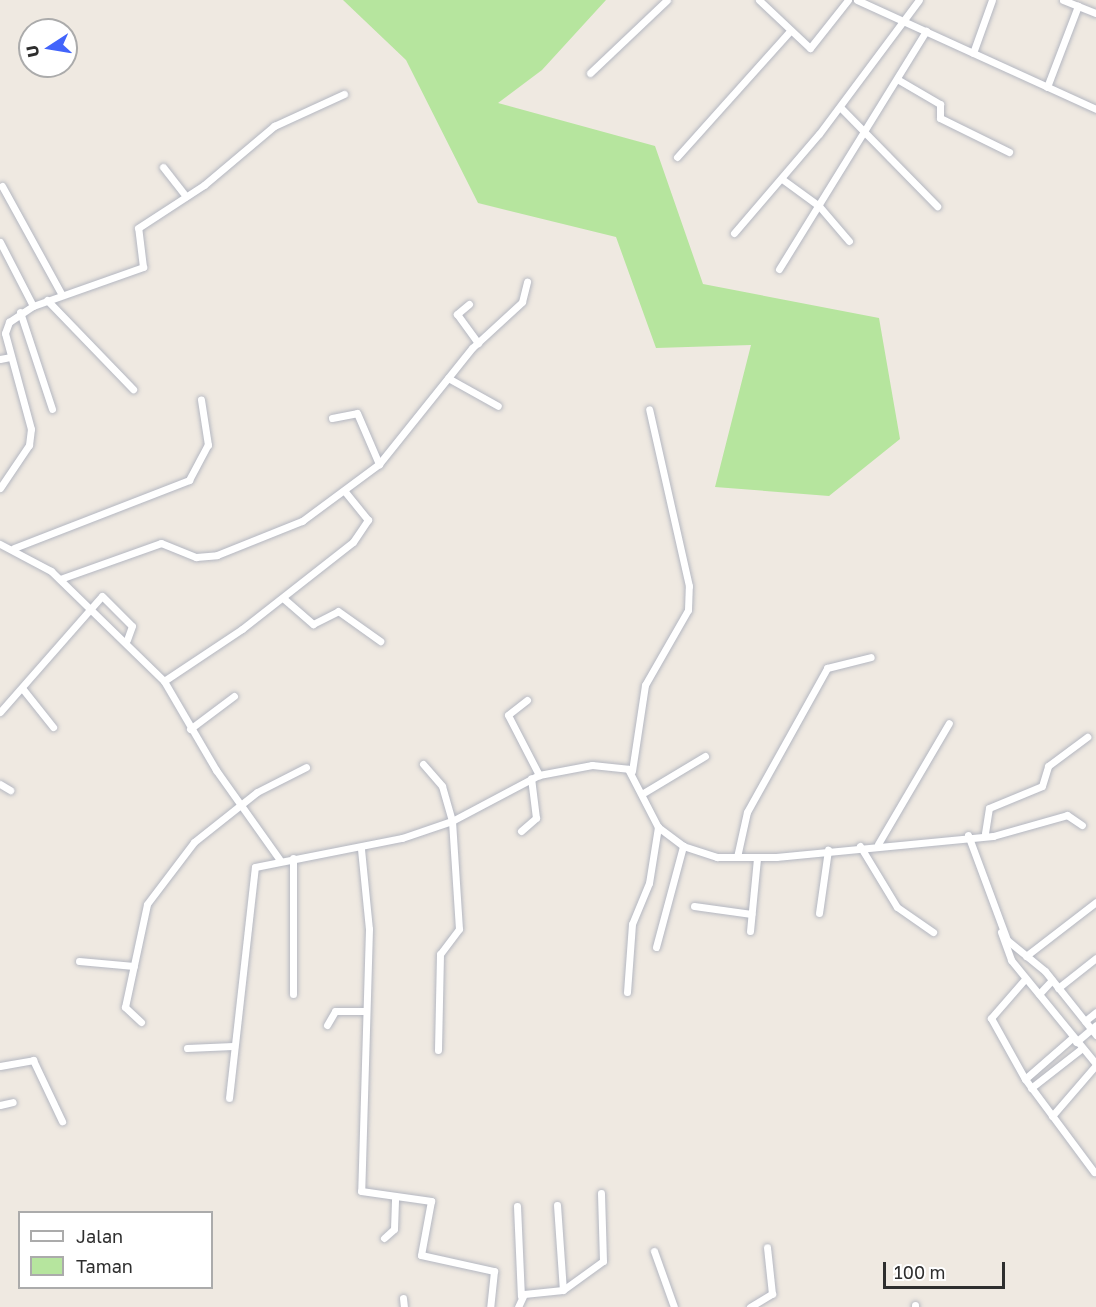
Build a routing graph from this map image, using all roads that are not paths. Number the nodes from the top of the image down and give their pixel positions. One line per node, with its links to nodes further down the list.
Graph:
1 (668, 0): 14 (street)
2 (759, 0): 11 (street)
3 (848, 0): 11 (street)
4 (857, 0): 10 (street)
5 (919, 0): 10 (street)
6 (992, 0): 13 (street)
7 (1063, 0): 8 (street)
8 (1078, 6): 9 (street); 16 (street)
9 (1096, 13)
10 (905, 23): 12 (street); 18 (street)
11 (790, 31): 22 (street)
12 (926, 31): 13 (street); 15 (street)
13 (973, 53): 16 (street)
14 (590, 73)
15 (897, 79): 20 (street); 21 (street)
16 (1047, 87): 19 (street)
17 (344, 94): 26 (street)
18 (840, 107): 20 (street); 24 (street)
19 (1096, 110)
20 (866, 131): 27 (street); 28 (street)
21 (1009, 152)
22 (677, 157)
23 (162, 166): 26 (street)
24 (782, 179): 27 (street); 29 (street)
25 (2, 186): 34 (street)
26 (186, 196): 34 (street)
27 (819, 206): 30 (street); 32 (street)
28 (937, 206)
29 (734, 233)
30 (849, 241)
31 (0, 242): 37 (street)
32 (779, 269)
33 (526, 282): 39 (street)
34 (62, 295): 35 (street)
35 (47, 300): 37 (street); 43 (street)
36 (469, 304): 39 (street)
37 (33, 306): 38 (street)
38 (20, 312): 40 (street); 46 (street)
39 (478, 343): 42 (street)
40 (10, 357): 41 (street); 50 (street)
41 (0, 359)
42 (448, 378): 45 (street); 49 (street)
43 (133, 389)
44 (201, 400): 53 (street)
45 (498, 406)
46 (52, 409)
47 (649, 409): 72 (street)
48 (332, 418): 49 (street)
49 (379, 464): 51 (street)
50 (0, 488)
51 (344, 490): 54 (street); 55 (street)
52 (0, 544): 53 (street)
53 (14, 548): 54 (street)
54 (60, 579): 56 (street)
55 (283, 598): 58 (street); 60 (street)
56 (88, 605): 57 (street); 57 (street); 61 (street)
57 (127, 640): 60 (street)
58 (380, 641)
59 (870, 657): 89 (street)
60 (164, 681): 67 (street)
61 (22, 688): 64 (street); 66 (street)
62 (234, 696): 67 (street)
63 (527, 700): 73 (street)
64 (0, 712)
65 (949, 723): 84 (street)
66 (53, 727)
67 (190, 729): 77 (street)
68 (1087, 737): 82 (street)
69 (705, 756): 76 (street)
70 (423, 764): 78 (street)
71 (306, 767): 77 (street)
72 (632, 771): 73 (street); 76 (street)
73 (535, 776): 78 (street); 81 (street)
74 (0, 784): 75 (street)
75 (10, 790)
76 (645, 792): 80 (street)
77 (246, 805): 92 (street); 104 (street)
78 (452, 821): 87 (street); 121 (street)
79 (1082, 825): 82 (street)
80 (658, 826): 85 (street); 108 (street)
81 (521, 831)
82 (986, 833): 83 (street)
83 (968, 836): 84 (street); 97 (street)
84 (878, 844): 86 (street)
85 (683, 846): 89 (street); 100 (street)
86 (860, 846): 88 (street); 99 (street)
87 (361, 849): 90 (street); 111 (street)
88 (828, 850): 91 (street); 95 (street)
89 (737, 857): 91 (street)
90 (293, 858): 92 (street); 109 (street)
91 (757, 858): 96 (street)
92 (280, 860): 118 (street)
93 (1096, 902): 101 (street)
94 (694, 906): 96 (street)
95 (819, 913)
96 (751, 914): 98 (street)
97 (1000, 929): 101 (street); 105 (street)
98 (750, 931)
99 (933, 932)
100 (656, 947)
101 (1026, 956): 106 (street)
102 (1096, 958): 107 (street)
103 (79, 961): 104 (street)
104 (134, 966): 114 (street)
105 (1025, 979): 110 (street); 124 (street)
106 (1052, 980): 107 (street); 110 (street)
107 (1058, 988): 113 (street)
108 (627, 992)
109 (293, 994)
110 (1039, 994): 117 (street)
111 (366, 1011): 115 (street); 133 (street)
112 (1096, 1012): 113 (street)
113 (1085, 1021): 116 (street)
114 (141, 1022)
115 (327, 1025)
116 (1094, 1030): 117 (street)
117 (1074, 1040): 120 (street); 124 (street)
118 (233, 1046): 119 (street); 126 (street)
119 (187, 1048)
120 (1081, 1049): 122 (street); 125 (street)
121 (438, 1050)
122 (1096, 1065): 129 (street)
123 (0, 1066): 130 (street)
124 (1025, 1079): 125 (street)
125 (1031, 1088): 129 (street)
126 (229, 1098)
127 (13, 1102): 128 (street)
128 (0, 1105)
129 (1052, 1116): 131 (street)
130 (62, 1121)
131 (1094, 1172)
132 (601, 1192): 139 (street)
133 (395, 1198): 136 (street); 143 (street)
134 (557, 1205): 139 (street)
135 (517, 1206): 140 (street)
136 (384, 1238)
137 (767, 1246): 146 (street)
138 (654, 1251): 145 (street)
139 (562, 1290): 140 (street)
140 (521, 1296): 144 (street)
141 (404, 1298): 142 (street)
142 (404, 1307)
143 (490, 1307)
144 (518, 1307)
145 (674, 1307)
146 (750, 1307)

